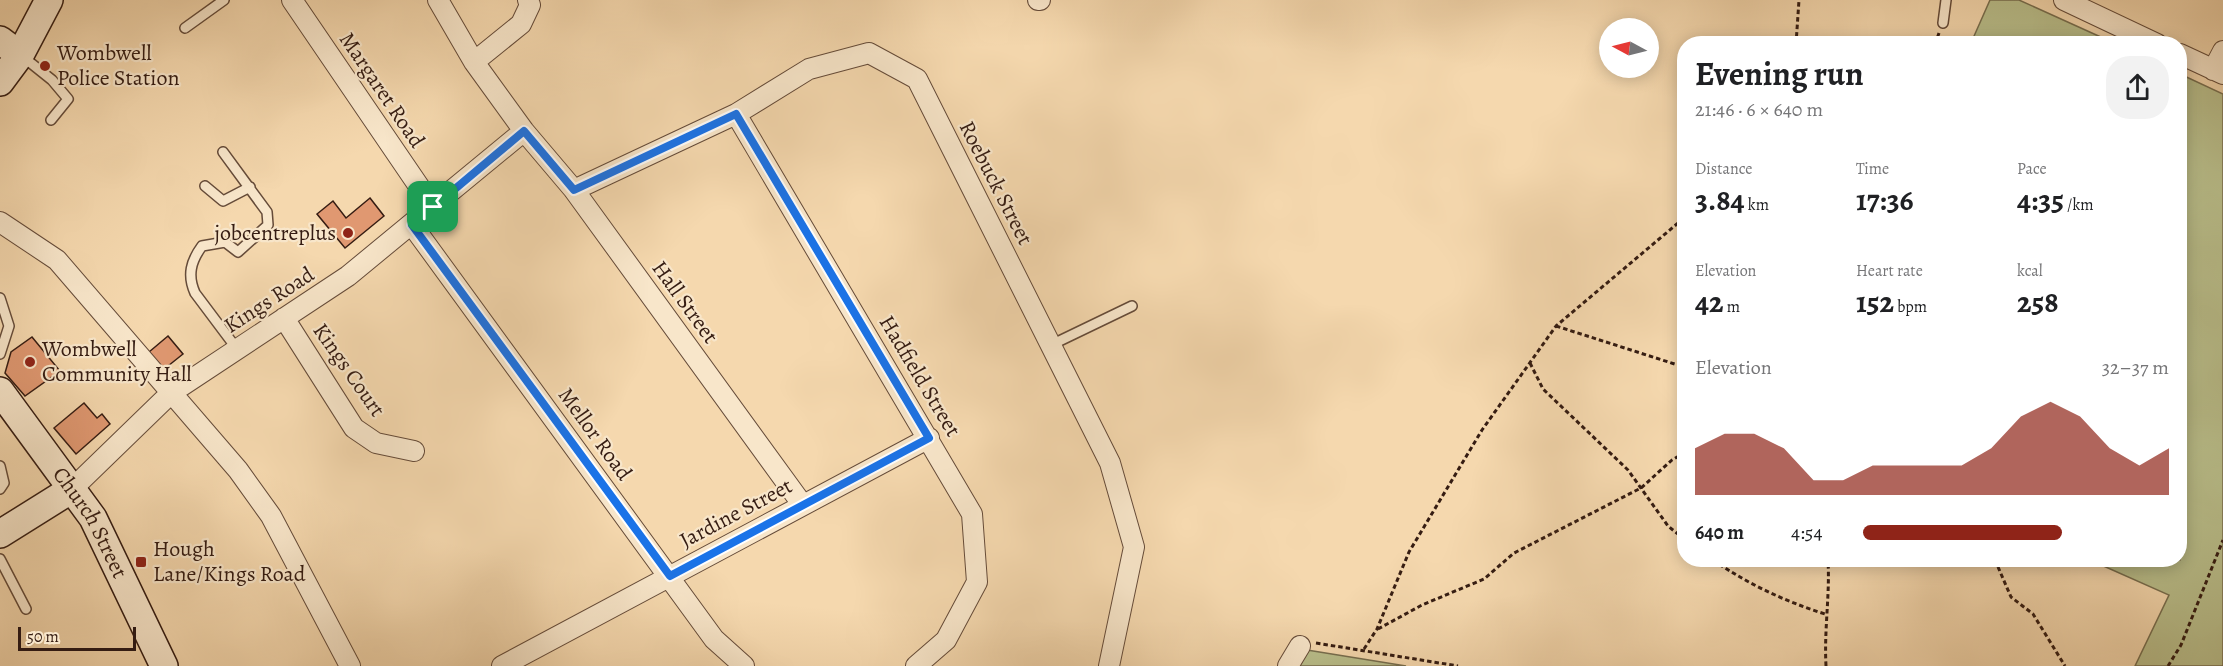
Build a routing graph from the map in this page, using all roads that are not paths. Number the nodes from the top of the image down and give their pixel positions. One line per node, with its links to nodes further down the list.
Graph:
1 (49, 0): 11 (main road)
2 (224, 0): 9 (lane)
3 (292, 0): 24 (street, Margaret Road)
4 (438, 0): 14 (street, Hall Street)
5 (528, 0): 14 (street)
6 (1946, 0): 8 (lane)
7 (2064, 0): 10 (street)
8 (1943, 23)
9 (185, 28)
10 (2140, 36)
11 (10, 47): 16 (main road); 18 (lane)
12 (2223, 51): 15 (street)
13 (2187, 57): 15 (street)
14 (474, 62): 19 (street, Hall Street)
15 (2218, 72)
16 (0, 82)
17 (736, 114): 23 (street, Roebuck Street); 30 (street, Roebuck Street); 35 (street, Hadfield Street)
18 (51, 120)
19 (524, 131): 23 (street, Hall Street); 24 (street, Kings Road)
20 (223, 152): 22 (lane)
21 (205, 186): 22 (lane)
22 (250, 187): 31 (lane)
23 (574, 190): 40 (street, Hall Street)
24 (433, 207): 26 (street, Kings Road)
25 (0, 222): 34 (street)
26 (412, 225): 29 (street, Kings Road); 43 (street, Mellor Road)
27 (0, 298): 32 (lane)
28 (1132, 306): 30 (lane)
29 (284, 318): 31 (street, Kings Road); 36 (street, Kings Court)
30 (1051, 345): 52 (street, Roebuck Street)
31 (237, 350): 34 (street, Kings Road)
32 (0, 354)
33 (0, 391): 39 (main road, Church Street)
34 (171, 393): 39 (street, Kings Road); 48 (street)
35 (929, 438): 40 (street, Jardine Street); 51 (street, Hadfield Street)
36 (414, 451)
37 (0, 466): 38 (lane)
38 (0, 489)
39 (72, 489): 41 (main road); 47 (main road, Church Street)
40 (802, 504): 43 (street, Jardine Street)
41 (0, 534)
42 (0, 559): 44 (lane)
43 (670, 576): 46 (street, Jardine Street); 50 (street, Mellor Road)
44 (26, 609)
45 (1300, 646): 53 (street)
46 (526, 661): 49 (street, Jardine Street)
47 (164, 666)
48 (350, 666)
49 (502, 666)
50 (744, 666)
51 (916, 666)
52 (1109, 666)
53 (1288, 666)

